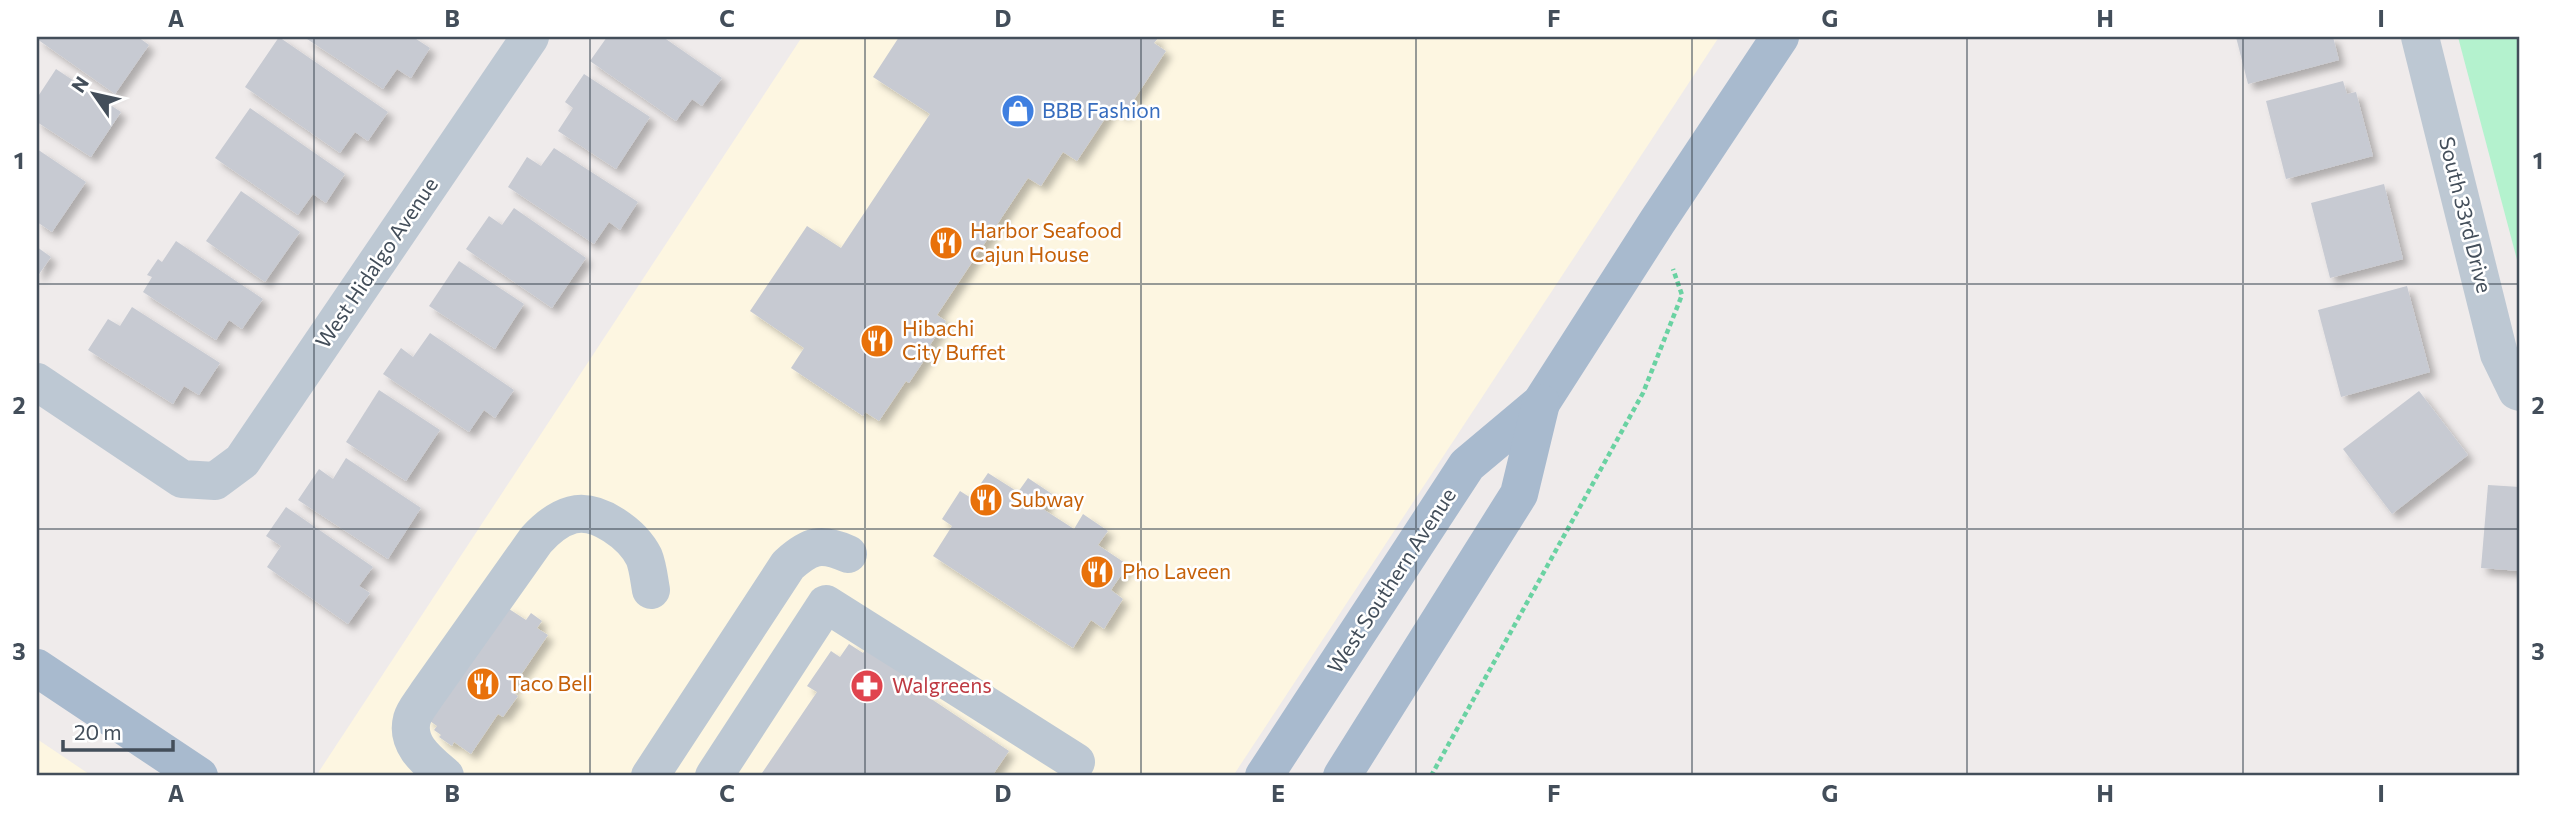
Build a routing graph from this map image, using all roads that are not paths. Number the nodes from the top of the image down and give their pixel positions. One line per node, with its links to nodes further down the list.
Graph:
1 (530, 37): 4 (street, West Hidalgo Avenue)
2 (1780, 37): 6 (main road, West Southern Avenue)
3 (2420, 37): 5 (street, South 33rd Drive)
4 (37, 382)
5 (2518, 392)
6 (1541, 403): 15 (main road, West Southern Avenue); 16 (main road, West Southern Avenue)
7 (848, 554): 13 (street)
8 (651, 590): 12 (street)
9 (37, 668): 11 (main road)
10 (1076, 762): 14 (street)
11 (200, 776)
12 (445, 776)
13 (650, 776)
14 (714, 776)
15 (1264, 776)
16 (1342, 776)

